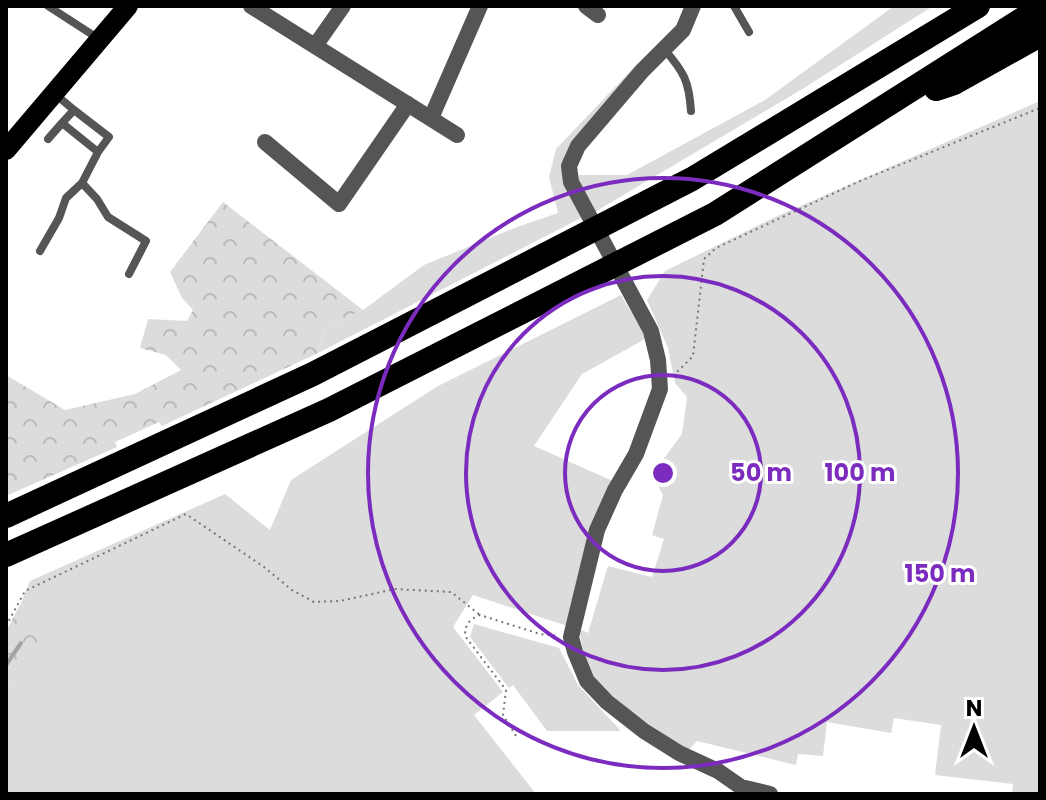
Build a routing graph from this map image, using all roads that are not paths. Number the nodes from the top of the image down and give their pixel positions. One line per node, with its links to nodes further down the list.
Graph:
1 (48, 6): 12 (lane)
2 (128, 6): 12 (main road)
3 (251, 6): 13 (street)
4 (343, 6): 13 (street)
5 (480, 6): 20 (street)
6 (693, 6): 14 (street)
7 (734, 6): 10 (lane)
8 (978, 6): 30 (highway)
9 (1040, 8): 16 (highway)
10 (749, 32)
11 (1040, 35): 16 (highway)
12 (100, 39): 15 (main road)
13 (315, 46): 17 (street)
14 (664, 49): 19 (lane); 32 (street)
15 (55, 93): 18 (lane); 24 (main road)
16 (895, 102): 31 (highway)
17 (408, 104): 20 (street); 25 (street)
18 (74, 110): 21 (lane); 26 (lane)
19 (691, 111)
20 (431, 118): 22 (street)
21 (62, 123): 23 (lane); 26 (lane)
22 (457, 135)
23 (48, 139)
24 (9, 141)
25 (265, 142)
26 (98, 152): 27 (lane)
27 (82, 183): 28 (lane); 29 (lane)
28 (40, 251)
29 (129, 274)
30 (6, 516)
31 (6, 555)
32 (770, 794)

